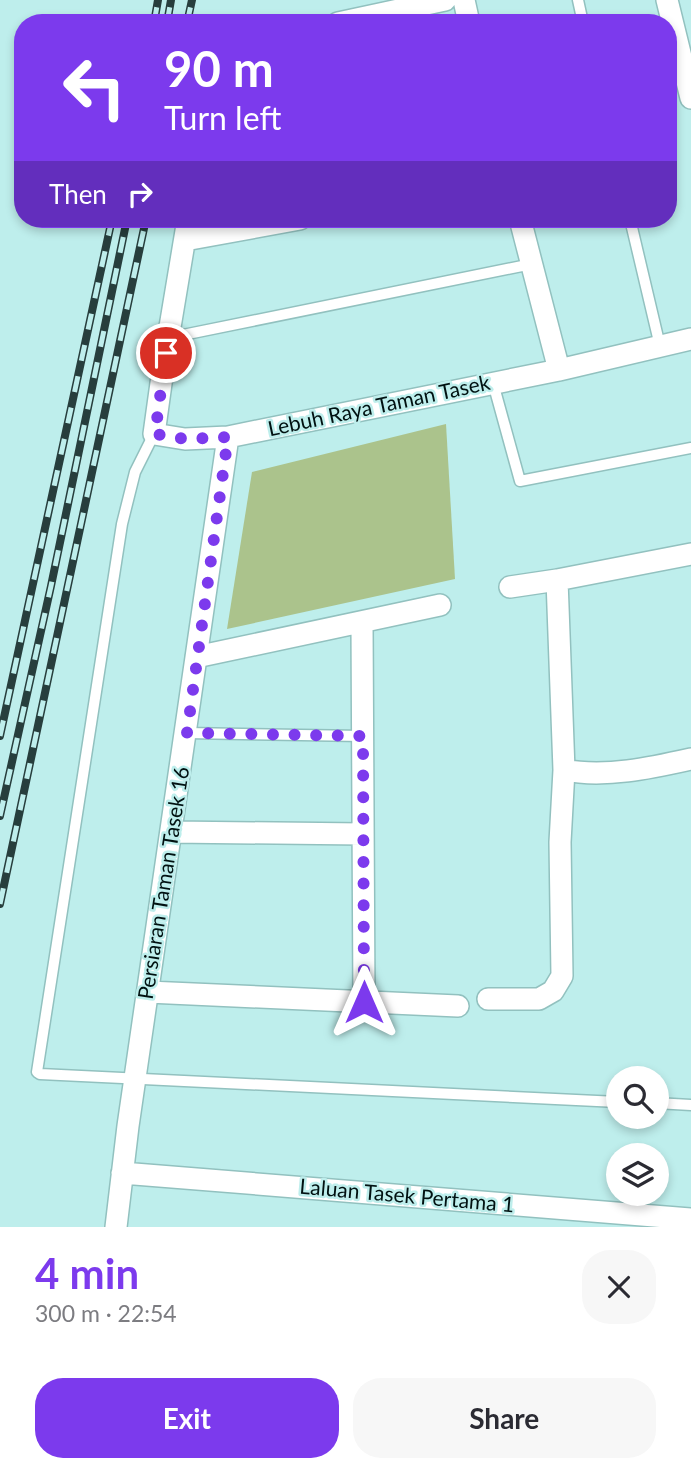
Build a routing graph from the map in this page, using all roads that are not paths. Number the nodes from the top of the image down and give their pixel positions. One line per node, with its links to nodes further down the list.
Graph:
1 (444, 0): 2 (street)
2 (379, 14)
3 (677, 41): 4 (street)
4 (691, 98)
5 (187, 228): 9 (street)
6 (251, 228): 9 (street)
7 (522, 228): 10 (street)
8 (631, 228): 13 (lane)
9 (186, 240): 11 (street)
10 (532, 264): 11 (lane); 14 (street)
11 (168, 338): 16 (street)
12 (691, 339): 13 (street, Lebuh Raya Taman Tasek)
13 (660, 346): 14 (street, Lebuh Raya Taman Tasek)
14 (559, 370): 15 (street, Lebuh Raya Taman Tasek)
15 (494, 383): 17 (street, Lebuh Raya Taman Tasek); 18 (lane)
16 (155, 434): 17 (street, Lebuh Raya Taman Tasek); 35 (lane)
17 (228, 437): 24 (street, Persiaran Taman Tasek 16)
18 (691, 448)
19 (691, 554): 20 (street)
20 (557, 580): 21 (street); 28 (street)
21 (510, 587)
22 (440, 605): 23 (street)
23 (362, 623): 24 (street); 26 (street)
24 (196, 657): 25 (street, Persiaran Taman Tasek 16)
25 (187, 733): 26 (lane); 29 (street, Persiaran Taman Tasek 16)
26 (363, 736): 30 (street)
27 (691, 759): 28 (street)
28 (564, 771): 32 (street)
29 (171, 832): 30 (street); 31 (street, Persiaran Taman Tasek 16)
30 (363, 834): 33 (street)
31 (148, 992): 33 (street); 35 (street, Persiaran Taman Tasek 16)
32 (488, 999)
33 (364, 1002): 34 (street)
34 (458, 1006)
35 (135, 1080): 36 (lane); 39 (street, Persiaran Taman Tasek 16)
36 (606, 1100)
37 (669, 1104): 38 (lane)
38 (691, 1105)
39 (122, 1173): 40 (street, Laluan Tasek Pertama 1); 41 (street, Persiaran Taman Tasek 16)
40 (691, 1219)
41 (116, 1227)

